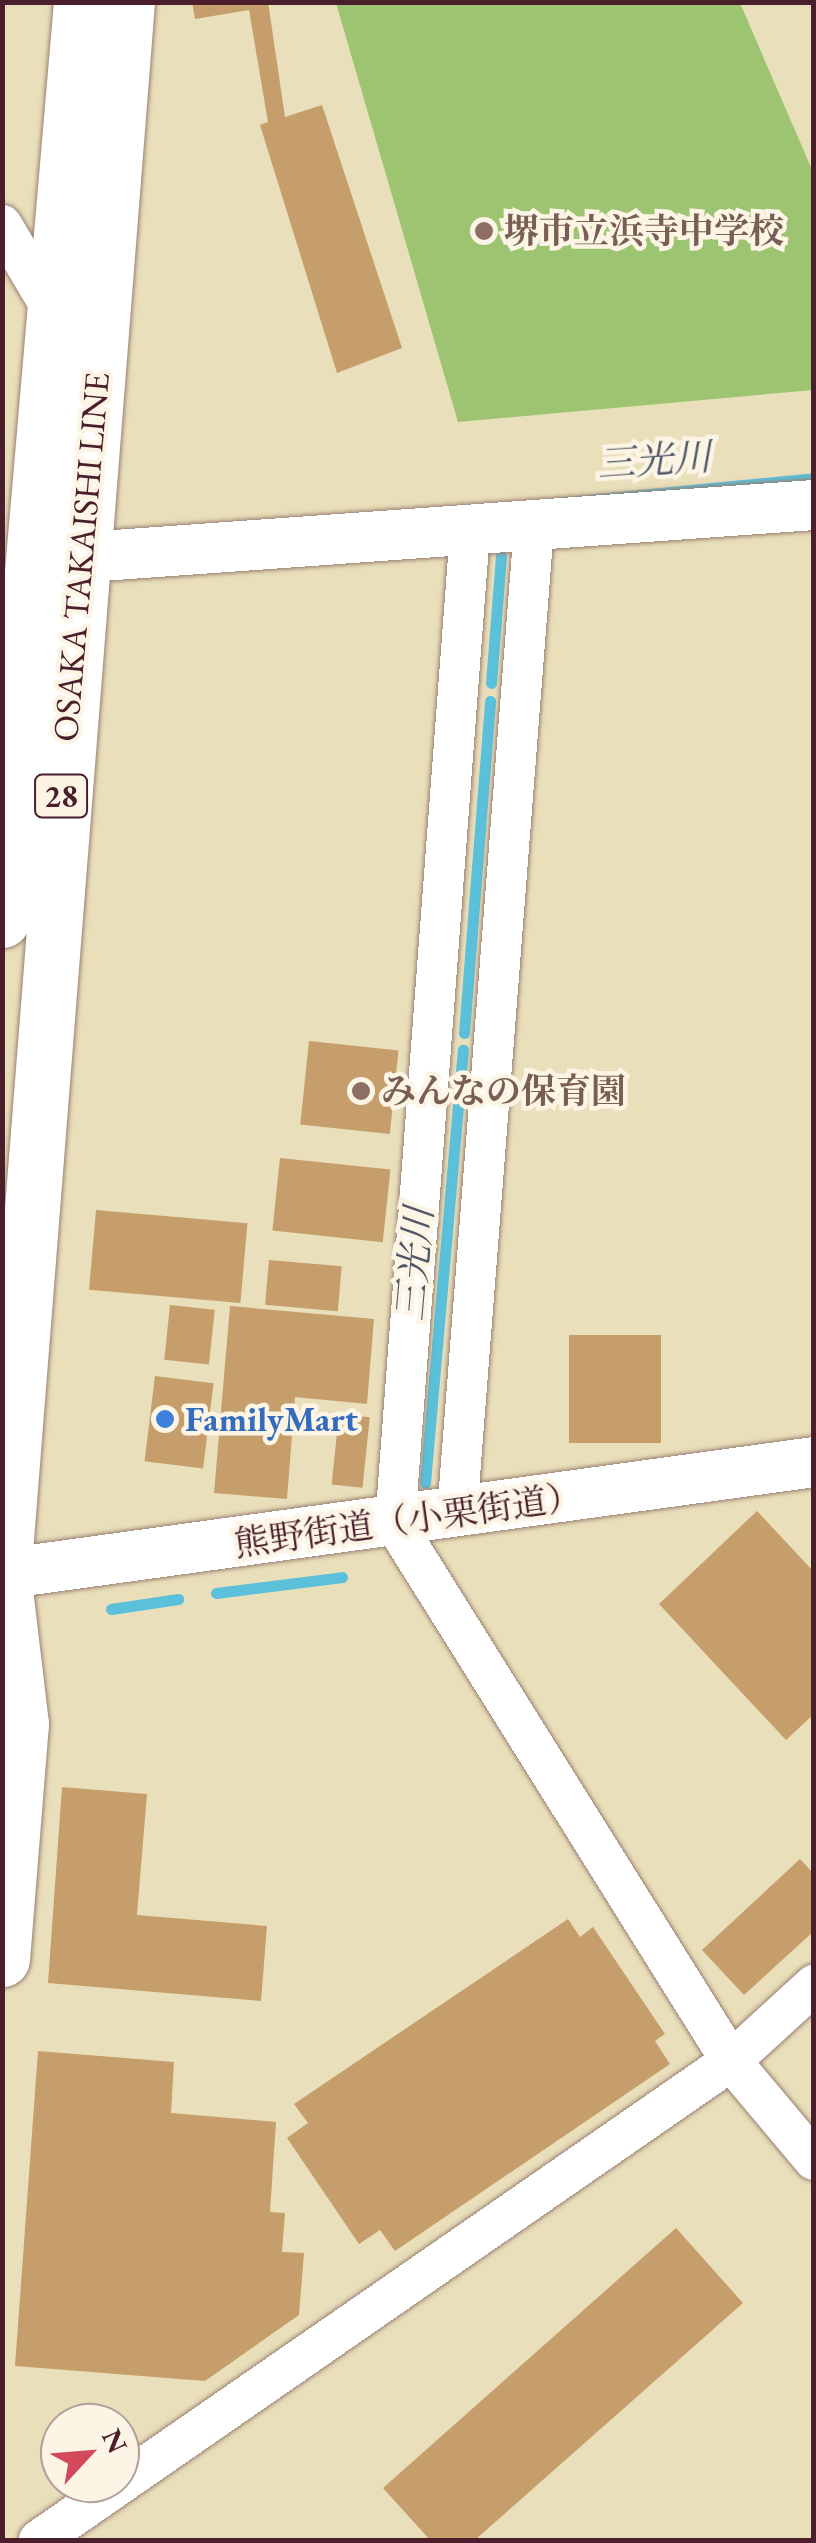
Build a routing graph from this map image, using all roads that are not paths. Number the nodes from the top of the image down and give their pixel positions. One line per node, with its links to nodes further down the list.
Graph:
1 (81, 2): 4 (main road, OSAKA TAKAISHI LINE / 28)
2 (126, 2): 7 (main road, OSAKA TAKAISHI LINE / 28)
3 (2, 225): 4 (street)
4 (57, 318): 7 (main road, OSAKA TAKAISHI LINE / 28)
5 (814, 505): 6 (street)
6 (505, 528): 7 (street); 9 (street); 9 (street)
7 (40, 560): 8 (main road, OSAKA TAKAISHI LINE / 28); 13 (main road, OSAKA TAKAISHI LINE / 28)
8 (2, 920)
9 (460, 1040): 11 (street); 12 (street)
10 (814, 1462): 11 (street, 熊野街道（小栗街道）)
11 (457, 1514): 12 (street, 熊野街道（小栗街道）)
12 (395, 1524): 13 (street, 熊野街道（小栗街道）); 17 (street)
13 (3, 1574): 14 (main road, OSAKA TAKAISHI LINE / 28); 15 (main road)
14 (2, 1590)
15 (2, 1959)
16 (814, 1985): 17 (street)
17 (731, 2061): 18 (street); 19 (street)
18 (814, 2160)
19 (39, 2540)

